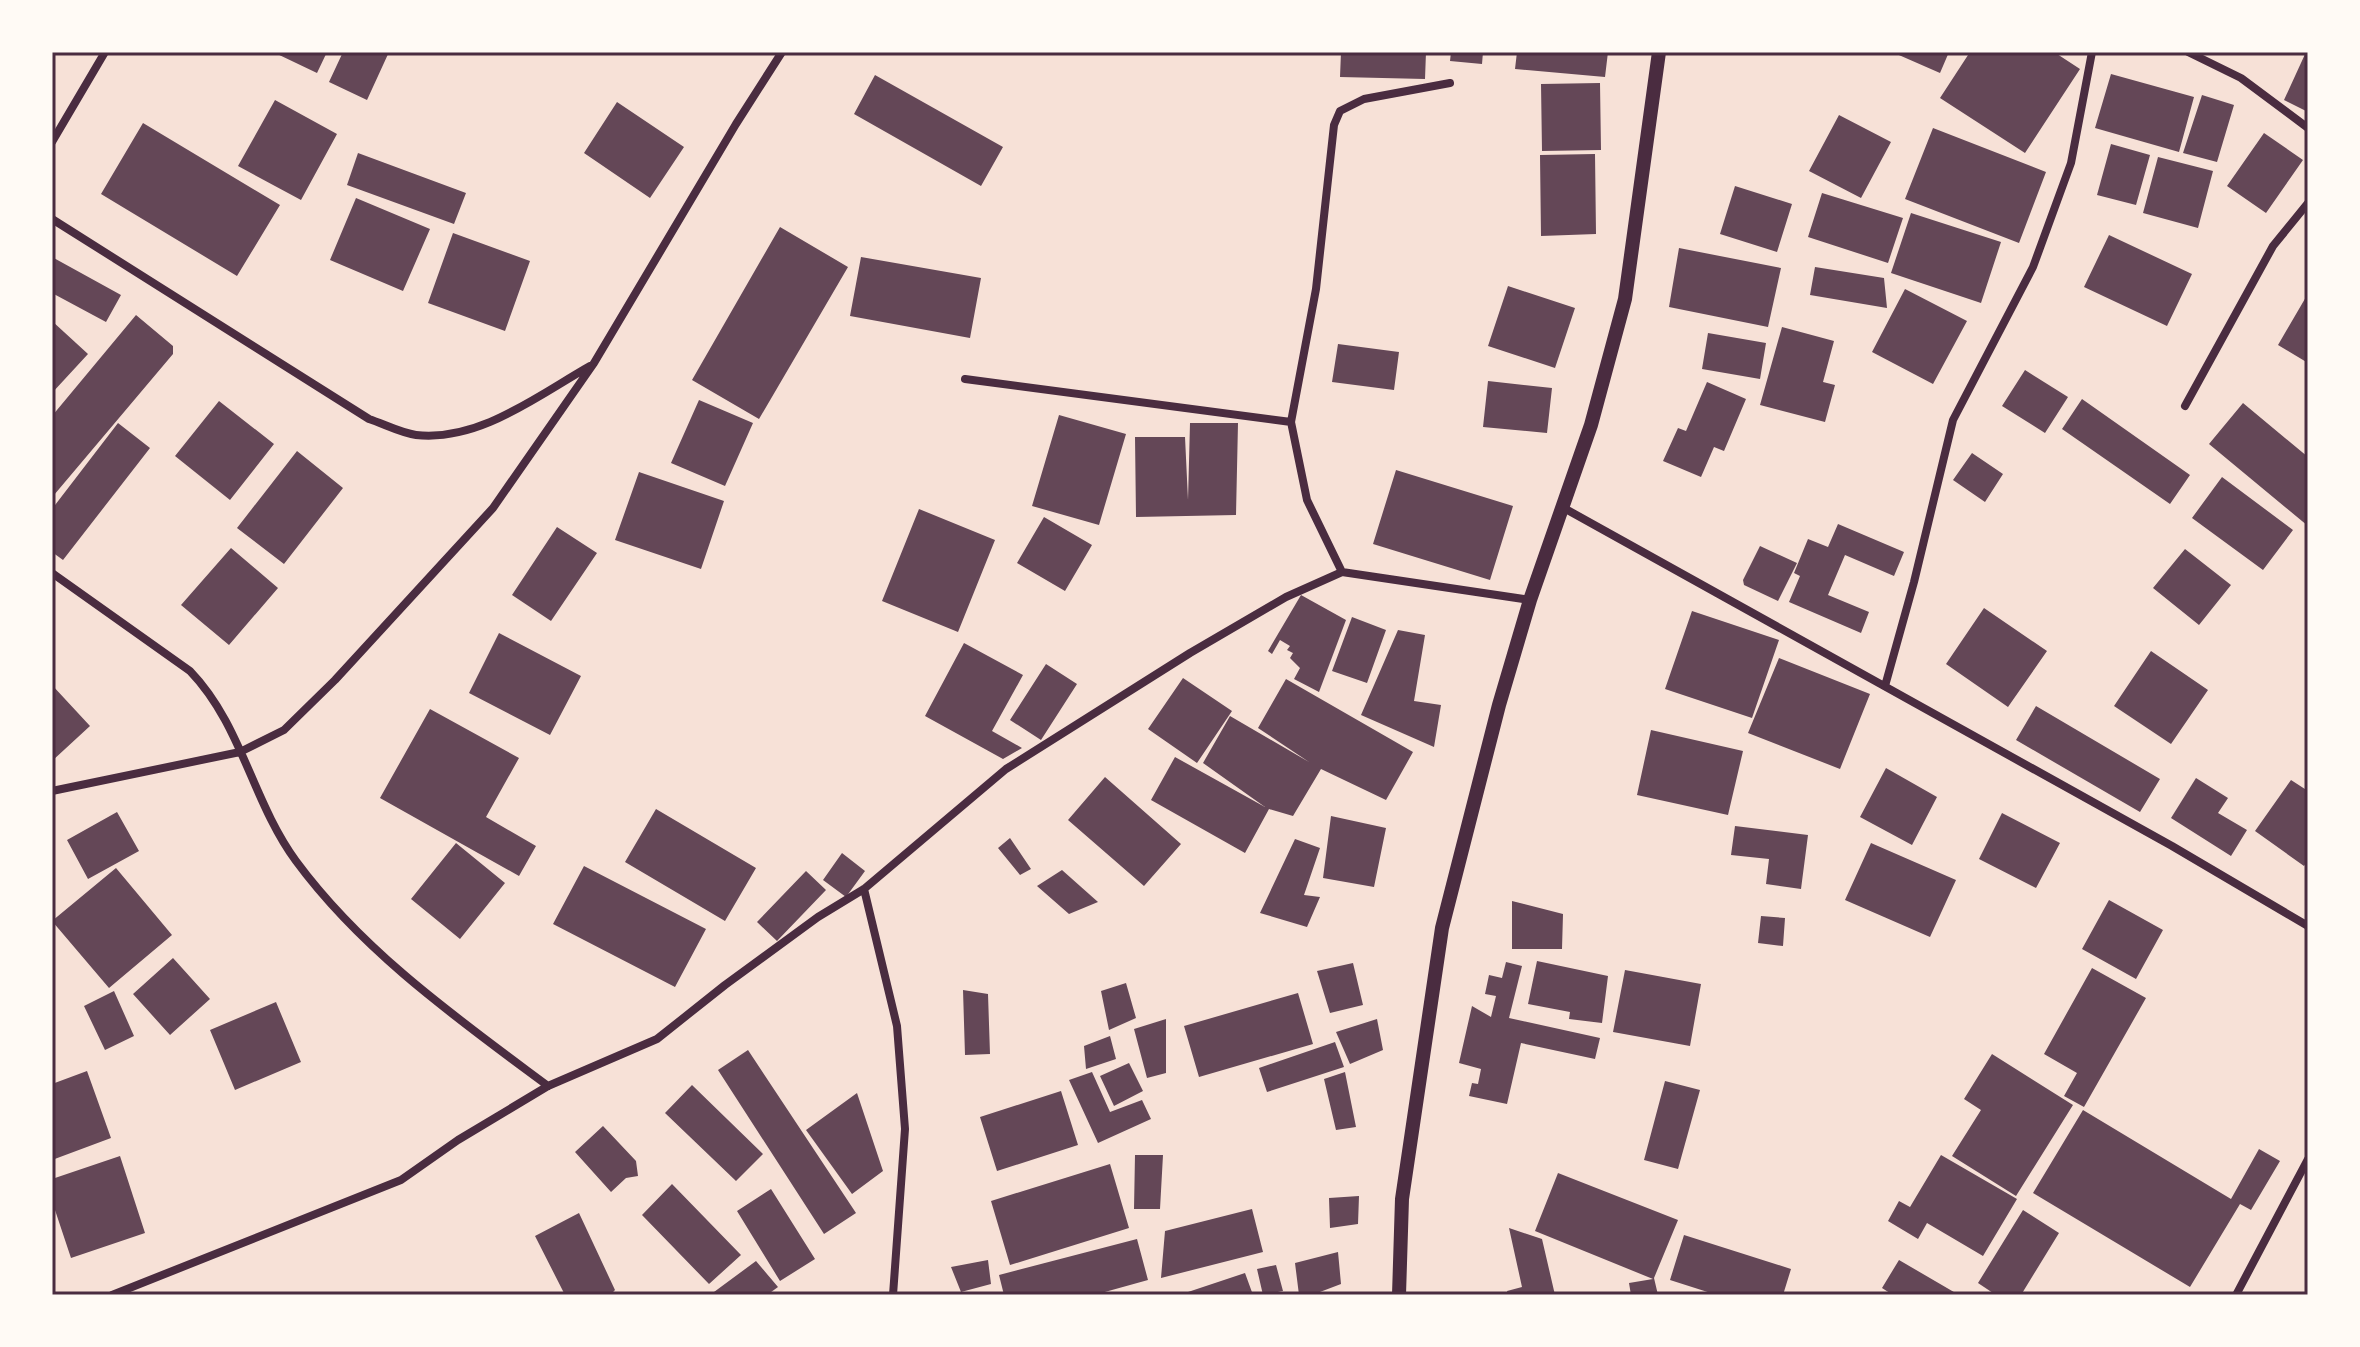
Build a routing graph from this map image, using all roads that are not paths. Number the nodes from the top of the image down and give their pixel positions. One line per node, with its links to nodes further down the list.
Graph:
1 (105, 52): 8 (street)
2 (782, 52): 11 (street)
3 (1659, 52): 15 (street)
4 (2092, 52): 19 (street)
5 (2188, 52): 7 (street)
6 (1450, 83): 14 (street)
7 (2308, 128)
8 (52, 142)
9 (2308, 203): 13 (street)
10 (52, 219): 11 (street)
11 (594, 363): 20 (street)
12 (965, 379): 14 (street)
13 (2185, 406)
14 (1291, 422): 16 (street)
15 (1562, 507): 18 (street); 19 (street)
16 (1342, 572): 18 (street); 22 (street)
17 (52, 573): 20 (street)
18 (1530, 600): 28 (street)
19 (1885, 686): 23 (street)
20 (240, 752): 21 (street); 24 (street)
21 (52, 791)
22 (864, 889): 24 (street); 27 (street)
23 (2308, 926)
24 (548, 1086): 26 (street)
25 (2308, 1159): 29 (street)
26 (112, 1295)
27 (893, 1295)
28 (1399, 1295)
29 (2236, 1295)

